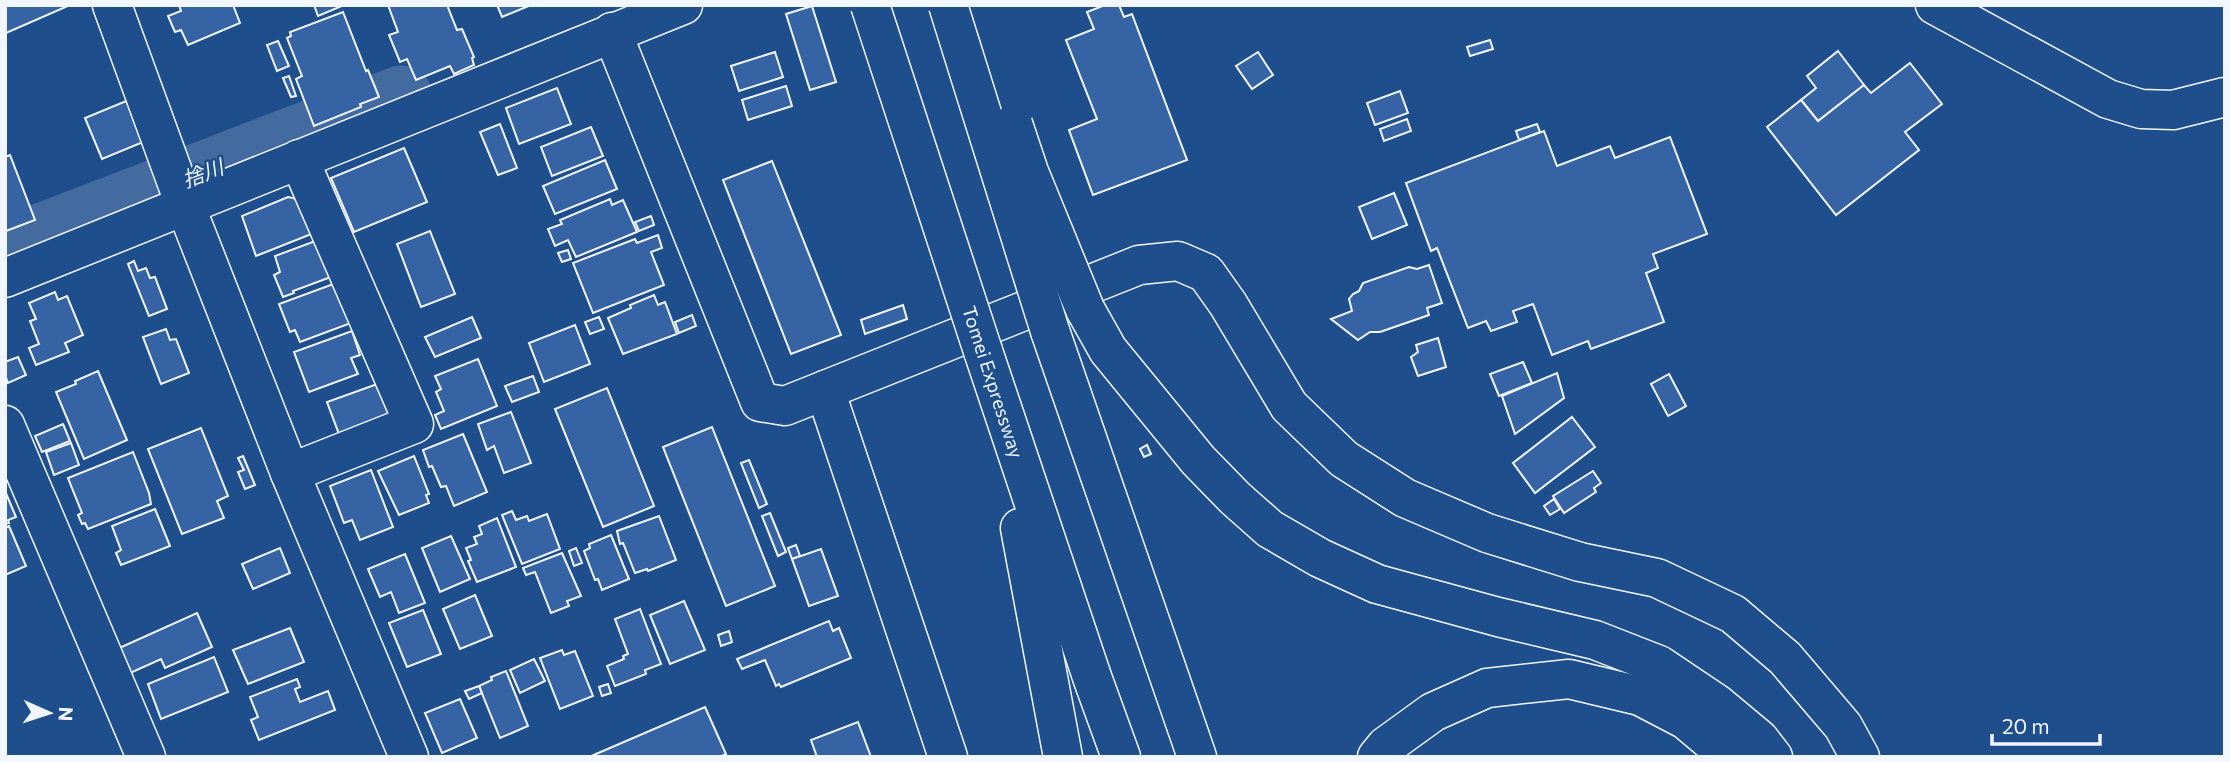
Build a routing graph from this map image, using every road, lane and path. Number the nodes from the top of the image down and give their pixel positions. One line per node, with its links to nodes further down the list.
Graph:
1 (112, 5): 10 (main road)
2 (682, 5): 7 (main road)
3 (870, 5): 12 (main road, Tomei Expressway, bridge)
4 (948, 5): 21 (main road, bridge)
5 (974, 5): 24 (main road, bridge)
6 (1935, 5): 8 (main road)
7 (612, 32): 9 (main road); 13 (main road)
8 (2225, 97)
9 (299, 159): 10 (main road); 15 (main road)
10 (185, 205): 11 (main road); 15 (main road)
11 (5, 278)
12 (983, 351): 19 (main road); 20 (main road, Tomei Expressway)
13 (825, 390): 18 (main road); 25 (main road)
14 (5, 425): 16 (main road)
15 (290, 473): 17 (main road)
16 (146, 757)
17 (409, 757)
18 (948, 757)
19 (1063, 757)
20 (1121, 757)
21 (1196, 757)
22 (1377, 757): 23 (main road)
23 (1730, 757)
24 (1773, 757)
25 (1860, 757)

